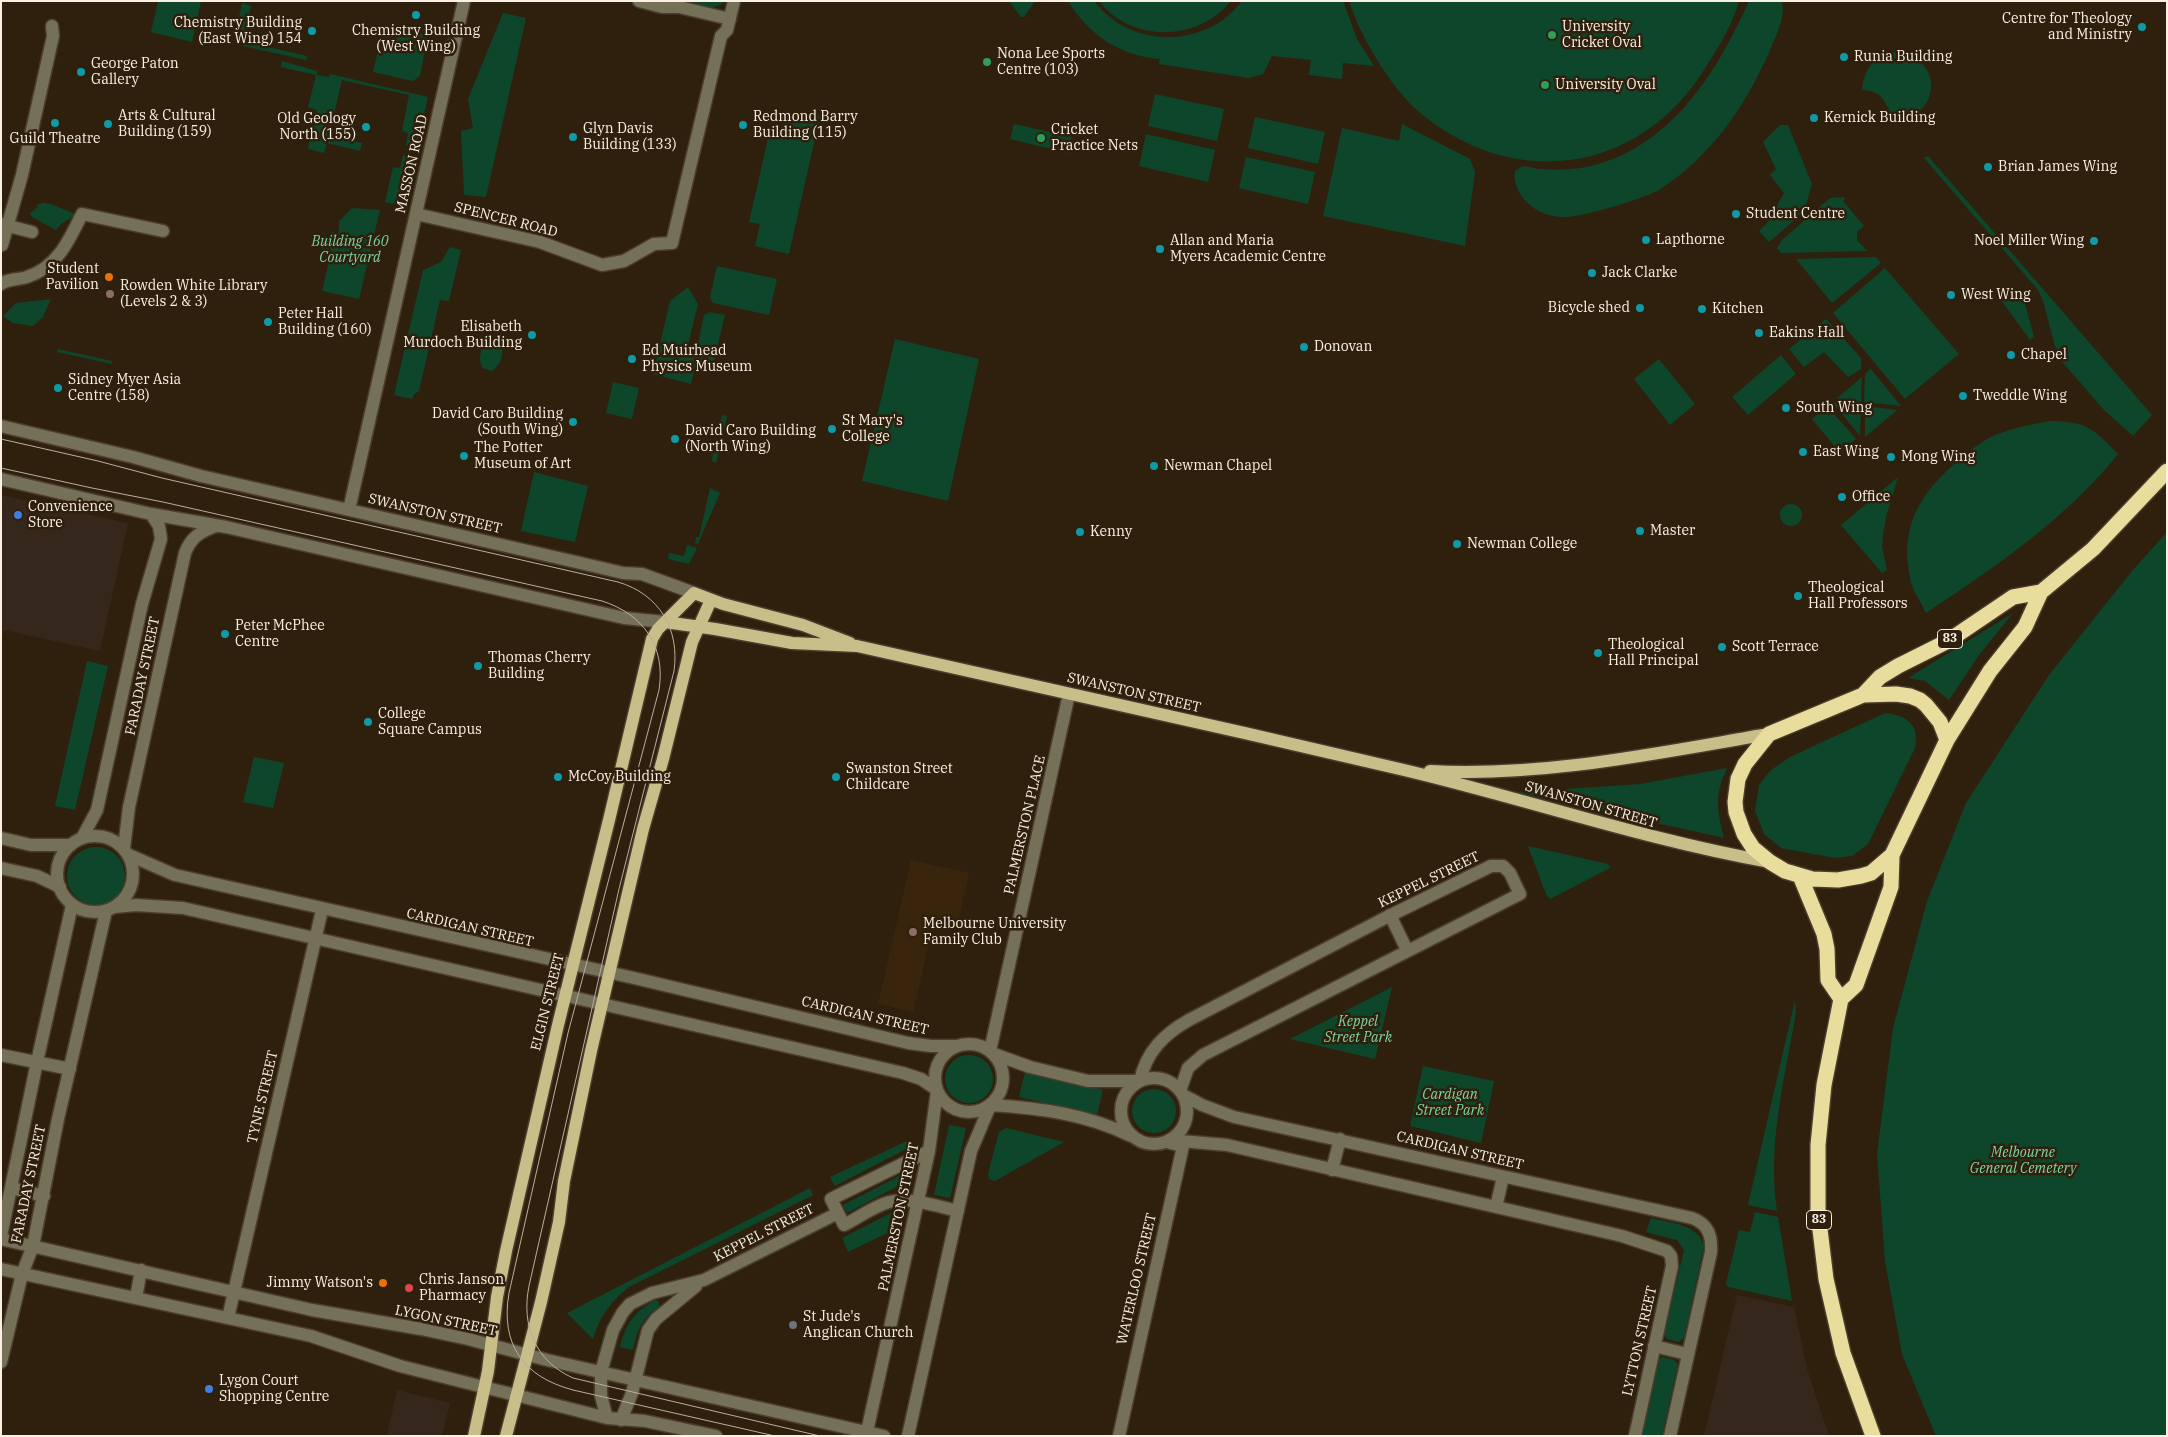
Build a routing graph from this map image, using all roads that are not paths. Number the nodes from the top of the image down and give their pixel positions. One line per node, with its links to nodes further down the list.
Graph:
1 (464, 1): 6 (street, MASSON ROAD)
2 (639, 1): 4 (street)
3 (734, 1): 4 (street)
4 (730, 19): 6 (street, SPENCER ROAD)
5 (52, 26): 7 (street)
6 (416, 214): 15 (street, MASSON ROAD)
7 (4, 225): 9 (street); 10 (street)
8 (163, 231): 11 (street)
9 (32, 232)
10 (2, 245)
11 (1, 284)
12 (1, 426): 15 (street, SWANSTON STREET)
13 (2167, 471): 18 (highway, 83)
14 (1, 479): 16 (street, SWANSTON STREET)
15 (348, 510): 19 (street, SWANSTON STREET)
16 (151, 514): 17 (street, SWANSTON STREET); 30 (street, FARADAY STREET)
17 (216, 526): 21 (street, SWANSTON STREET); 31 (street, FARADAY STREET)
18 (2041, 592): 25 (highway, 83); 27 (highway, 83)
19 (694, 593): 20 (main road, SWANSTON STREET); 21 (main road, ELGIN STREET)
20 (711, 600): 22 (main road); 23 (main road, SWANSTON STREET)
21 (664, 622): 22 (main road, SWANSTON STREET); 43 (main road, ELGIN STREET)
22 (698, 626): 23 (main road, SWANSTON STREET); 44 (main road)
23 (857, 646): 24 (main road, SWANSTON STREET)
24 (1069, 694): 28 (main road, SWANSTON STREET); 49 (street, PALMERSTON PLACE)
25 (1863, 695): 26 (highway, 83); 27 (highway, 83)
26 (1769, 734): 28 (main road, SWANSTON STREET); 33 (highway, 83)
27 (1947, 740): 32 (highway, 83)
28 (1405, 770): 33 (main road, SWANSTON STREET)
29 (1, 838): 30 (street)
30 (76, 841): 31 (street); 36 (street)
31 (126, 852): 38 (street); 39 (street, CARDIGAN STREET)
32 (1892, 856): 35 (highway, 83); 46 (highway, 83)
33 (1770, 862): 35 (highway, 83)
34 (1, 868): 36 (street)
35 (1800, 876): 46 (highway)
36 (60, 888): 37 (street)
37 (72, 905): 38 (street); 51 (street, FARADAY STREET)
38 (110, 909): 41 (street); 52 (street, FARADAY STREET)
39 (322, 910): 41 (street, TYNE STREET); 43 (street, CARDIGAN STREET)
40 (1390, 915): 42 (street); 42 (street, KEPPEL STREET); 53 (street, KEPPEL STREET)
41 (315, 937): 45 (street); 75 (street, TYNE STREET)
42 (1407, 950): 55 (street, KEPPEL STREET)
43 (572, 966): 44 (street, CARDIGAN STREET); 45 (main road, ELGIN STREET)
44 (610, 973): 47 (main road); 48 (street, CARDIGAN STREET)
45 (565, 994): 47 (street); 78 (main road, ELGIN STREET)
46 (1841, 999): 98 (highway, 83)
47 (603, 1003): 54 (street); 80 (main road)
48 (956, 1046): 49 (street); 54 (street)
49 (992, 1052): 53 (street); 56 (street)
50 (1, 1055): 51 (street)
51 (37, 1062): 52 (street); 63 (street, FARADAY STREET)
52 (70, 1069): 64 (street, FARADAY STREET)
53 (1139, 1081): 55 (street); 57 (street)
54 (937, 1090): 56 (street); 60 (street, PALMERSTON STREET)
55 (1181, 1093): 58 (street, CARDIGAN STREET); 59 (street)
56 (990, 1105): 57 (street); 67 (street)
57 (1133, 1137): 59 (street)
58 (1340, 1139): 61 (street); 62 (street, CARDIGAN STREET)
59 (1167, 1141): 61 (street); 95 (street, WATERLOO STREET)
60 (929, 1151): 65 (street, PALMERSTON STREET); 68 (street, KEPPEL STREET)
61 (1332, 1170): 66 (street)
62 (1503, 1177): 66 (street); 81 (street, CARDIGAN STREET)
63 (12, 1188): 64 (street); 69 (street, FARADAY STREET)
64 (44, 1196): 70 (street, FARADAY STREET)
65 (918, 1202): 67 (street); 68 (street, KEPPEL STREET); 89 (street, PALMERSTON STREET)
66 (1496, 1207): 79 (street, LYTTON STREET)
67 (958, 1211): 94 (street)
68 (838, 1213): 74 (street, KEPPEL STREET)
69 (1, 1237): 70 (street, LYGON STREET)
70 (33, 1246): 72 (street, LYGON STREET); 73 (street, FARADAY STREET)
71 (1, 1269): 73 (street)
72 (141, 1270): 75 (street, LYGON STREET); 76 (street)
73 (22, 1274): 76 (street); 82 (street, FARADAY STREET)
74 (704, 1280): 83 (street, KEPPEL STREET); 84 (street, KEPPEL STREET)
75 (234, 1292): 77 (street, TYNE STREET); 78 (street, LYGON STREET)
76 (136, 1298): 77 (street)
77 (228, 1318): 85 (street)
78 (492, 1346): 80 (street, LYGON STREET); 85 (main road, ELGIN STREET)
79 (1654, 1346): 81 (street); 96 (street, LYTTON STREET)
80 (526, 1354): 83 (street, LYGON STREET); 86 (main road)
81 (1687, 1354): 97 (street)
82 (1, 1362)
83 (601, 1372): 84 (street, LYGON STREET); 87 (street, KEPPEL STREET)
84 (635, 1380): 88 (street, KEPPEL STREET); 89 (street, LYGON STREET)
85 (485, 1387): 86 (street); 90 (main road, ELGIN STREET)
86 (515, 1395): 87 (street); 91 (main road)
87 (608, 1418): 88 (street)
88 (620, 1420): 92 (street)
89 (867, 1434): 93 (street, LYGON STREET)
90 (474, 1436)
91 (506, 1436)
92 (716, 1436)
93 (884, 1436)
94 (908, 1436)
95 (1119, 1436)
96 (1634, 1436)
97 (1670, 1436)
98 (1873, 1436)

